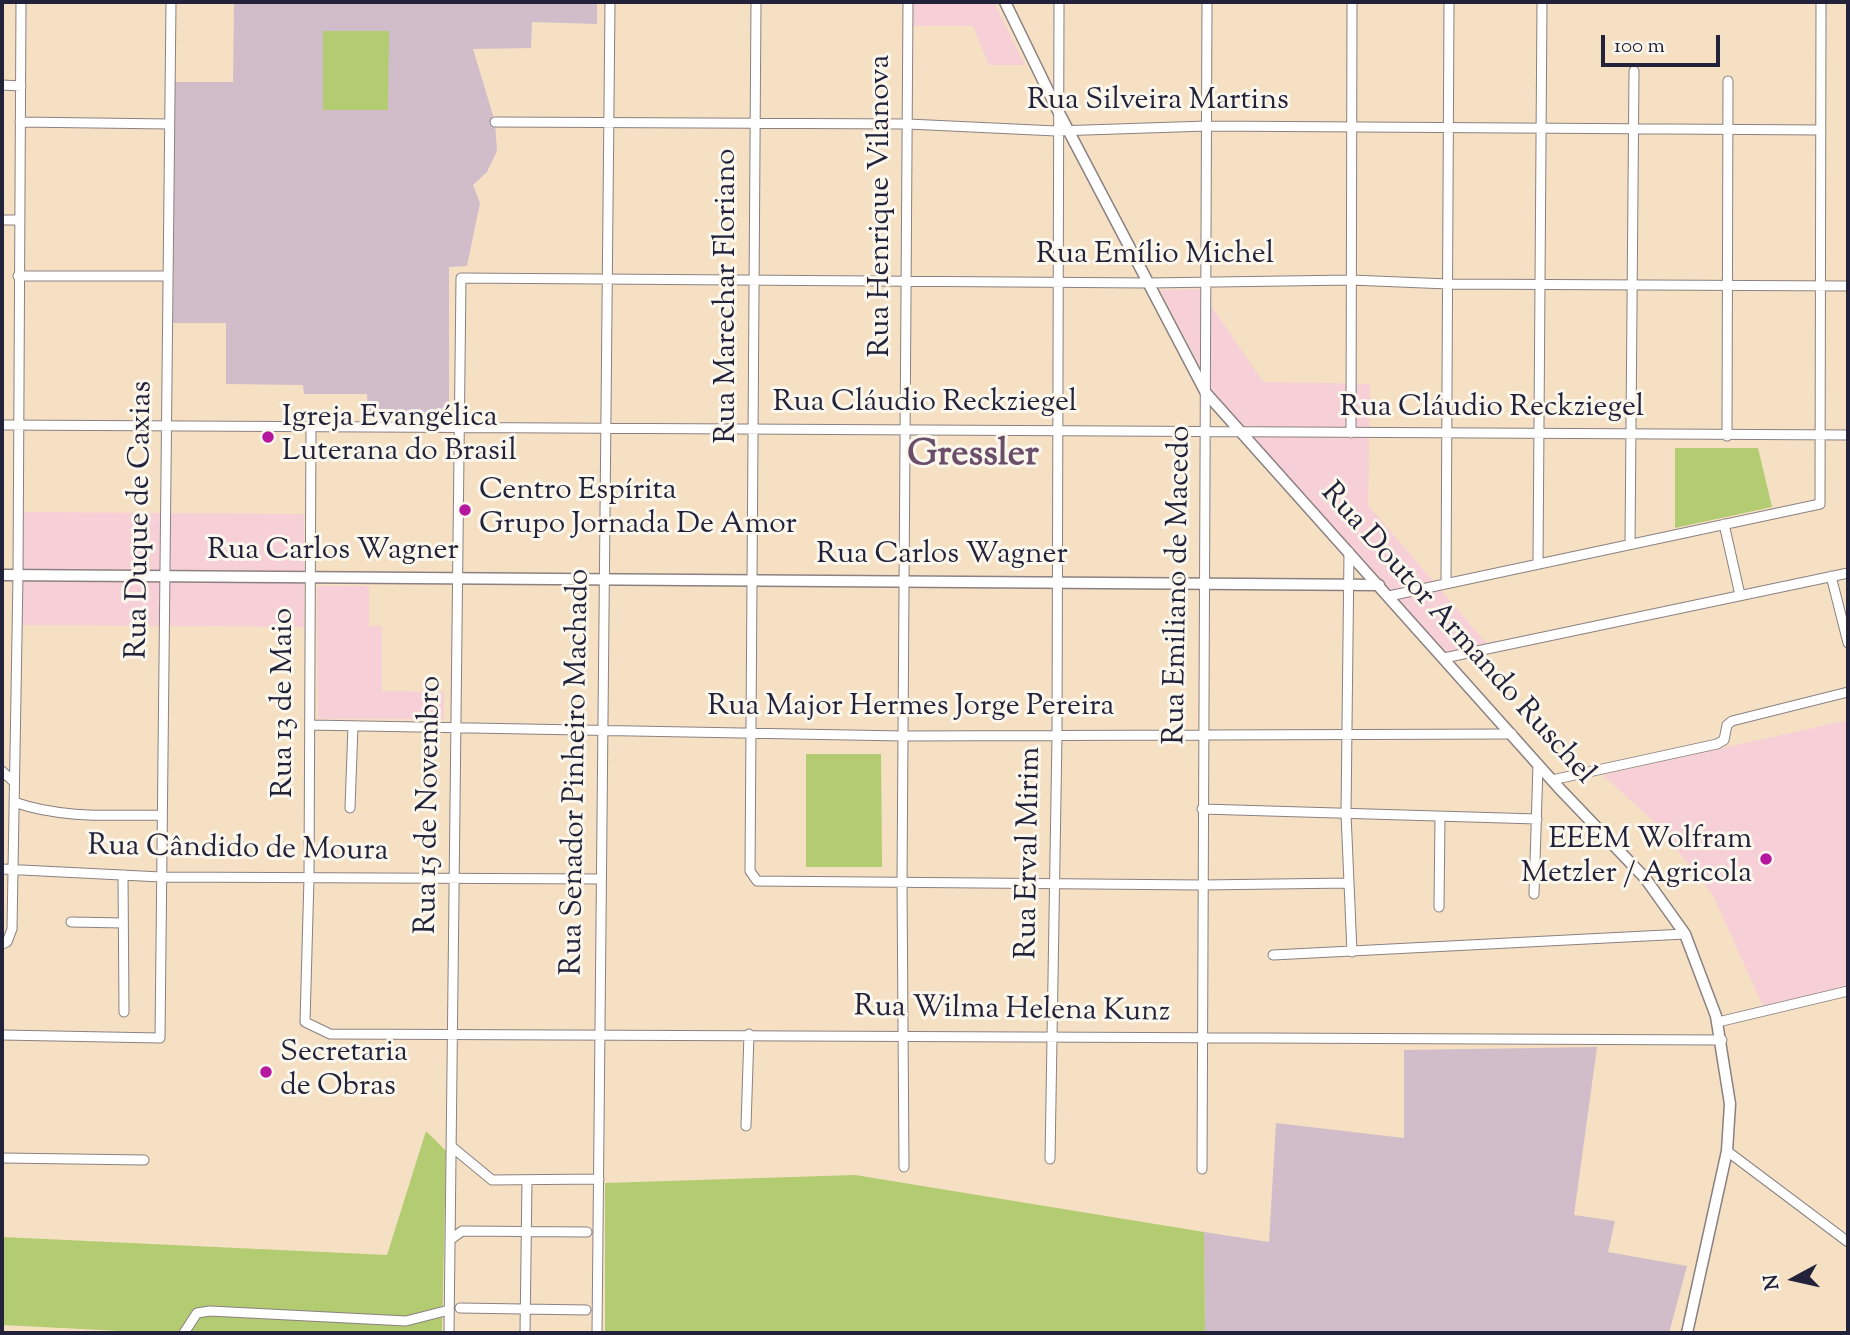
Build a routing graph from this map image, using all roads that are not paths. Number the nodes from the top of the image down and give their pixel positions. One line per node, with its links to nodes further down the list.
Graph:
1 (21, 2): 16 (street)
2 (171, 2): 22 (street, Rua Duque de Caxias)
3 (610, 2): 20 (street, Rua Senador Pinheiro Machado)
4 (755, 2): 21 (street, Rua Marechar Floriano)
5 (908, 2): 23 (street, Rua Henrique Vilanova)
6 (1005, 2): 17 (main road, Rua Doutor Armando Ruschel)
7 (1059, 2): 17 (street, Rua Erval Mirim)
8 (1207, 2): 24 (street, Rua Emiliano de Macedo)
9 (1352, 2): 25 (street)
10 (1449, 2): 26 (street)
11 (1542, 2): 27 (street)
12 (1821, 2): 31 (street)
13 (1634, 71): 28 (street)
14 (1728, 81): 29 (street)
15 (2, 85): 16 (street)
16 (21, 86): 18 (street)
17 (1056, 107): 30 (main road, Rua Doutor Armando Ruschel); 32 (street, Rua Erval Mirim)
18 (20, 122): 22 (street); 34 (street)
19 (495, 122): 20 (street, Rua Silveira Martins)
20 (607, 122): 21 (street, Rua Silveira Martins); 38 (street, Rua Senador Pinheiro Machado)
21 (753, 123): 23 (street, Rua Silveira Martins); 39 (street, Rua Marechar Floriano)
22 (169, 124): 36 (street, Rua Duque de Caxias)
23 (908, 124): 32 (street, Rua Silveira Martins); 41 (street, Rua Henrique Vilanova)
24 (1207, 126): 25 (street, Rua Silveira Martins); 30 (street, Rua Silveira Martins); 43 (street, Rua Emiliano de Macedo)
25 (1352, 127): 26 (street, Rua Silveira Martins); 40 (street)
26 (1448, 127): 27 (street, Rua Silveira Martins); 45 (street)
27 (1541, 128): 28 (street, Rua Silveira Martins); 46 (street)
28 (1634, 128): 29 (street, Rua Silveira Martins); 47 (street)
29 (1728, 128): 31 (street, Rua Silveira Martins); 49 (street)
30 (1070, 130): 32 (street, Rua Silveira Martins); 44 (main road, Rua Doutor Armando Ruschel)
31 (1821, 130): 48 (street)
32 (1056, 131): 42 (street, Rua Erval Mirim)
33 (2, 220): 34 (street)
34 (18, 220): 35 (street)
35 (18, 276): 36 (street); 53 (street)
36 (168, 276): 54 (street, Rua Duque de Caxias)
37 (461, 278): 38 (street, Rua Emílio Michel); 56 (street, Rua 15 de Novembro)
38 (607, 279): 39 (street, Rua Emílio Michel); 57 (street, Rua Senador Pinheiro Machado)
39 (752, 280): 41 (street, Rua Emílio Michel); 58 (street, Rua Marechar Floriano)
40 (1351, 280): 43 (street, Rua Emílio Michel); 45 (street, Rua Emílio Michel); 63 (street)
41 (907, 281): 42 (street, Rua Emílio Michel); 59 (street, Rua Henrique Vilanova)
42 (1059, 282): 44 (street, Rua Emílio Michel); 60 (street, Rua Erval Mirim)
43 (1207, 282): 44 (street, Rua Emílio Michel); 51 (street, Rua Emiliano de Macedo)
44 (1149, 283): 51 (main road, Rua Doutor Armando Ruschel)
45 (1448, 285): 46 (street, Rua Emílio Michel); 64 (street)
46 (1540, 285): 47 (street, Rua Emílio Michel); 65 (street)
47 (1633, 285): 49 (street, Rua Emílio Michel); 68 (street)
48 (1821, 285): 49 (street, Rua Emílio Michel); 50 (street, Rua Emílio Michel); 66 (street)
49 (1727, 286): 69 (street)
50 (1848, 286)
51 (1206, 393): 61 (street, Rua Emiliano de Macedo); 62 (main road, Rua Doutor Armando Ruschel)
52 (2, 425): 53 (street, Rua Cláudio Reckziegel)
53 (18, 425): 54 (street, Rua Cláudio Reckziegel); 76 (street)
54 (167, 425): 55 (street, Rua Cláudio Reckziegel); 77 (street, Rua Duque de Caxias)
55 (311, 426): 56 (street, Rua Cláudio Reckziegel); 79 (street, Rua 13 de Maio)
56 (460, 426): 57 (street, Rua Cláudio Reckziegel); 80 (street, Rua 15 de Novembro)
57 (606, 427): 58 (street, Rua Cláudio Reckziegel); 81 (street, Rua Senador Pinheiro Machado)
58 (753, 428): 59 (street, Rua Cláudio Reckziegel); 82 (street, Rua Marechar Floriano)
59 (905, 429): 60 (street, Rua Cláudio Reckziegel); 83 (street, Rua Henrique Vilanova)
60 (1057, 430): 61 (street, Rua Cláudio Reckziegel); 84 (street, Rua Erval Mirim)
61 (1206, 431): 62 (street, Rua Cláudio Reckziegel); 85 (street, Rua Emiliano de Macedo)
62 (1237, 431): 63 (street, Rua Cláudio Reckziegel); 72 (main road, Rua Doutor Armando Ruschel)
63 (1351, 433): 64 (street, Rua Cláudio Reckziegel)
64 (1447, 435): 65 (street, Rua Cláudio Reckziegel); 86 (street)
65 (1539, 435): 68 (street, Rua Cláudio Reckziegel); 73 (street)
66 (1820, 435): 67 (street, Rua Cláudio Reckziegel); 69 (street, Rua Cláudio Reckziegel); 70 (street)
67 (1848, 435)
68 (1632, 436): 69 (street, Rua Cláudio Reckziegel); 71 (street)
69 (1727, 436)
70 (1724, 524): 71 (street); 89 (street)
71 (1630, 544): 73 (street)
72 (1349, 552): 87 (street); 88 (main road, Rua Doutor Armando Ruschel)
73 (1538, 563): 86 (street)
74 (1848, 573): 78 (street)
75 (2, 575): 76 (main road, Rua Carlos Wagner)
76 (18, 576): 77 (main road, Rua Carlos Wagner); 107 (street)
77 (166, 576): 79 (main road, Rua Carlos Wagner); 112 (street, Rua Duque de Caxias)
78 (1831, 576): 89 (street); 91 (street)
79 (311, 577): 80 (main road, Rua Carlos Wagner); 94 (street, Rua 13 de Maio)
80 (460, 578): 81 (main road, Rua Carlos Wagner); 96 (street, Rua 15 de Novembro)
81 (605, 579): 82 (main road, Rua Carlos Wagner); 97 (street, Rua Senador Pinheiro Machado)
82 (753, 580): 83 (main road, Rua Carlos Wagner); 98 (street, Rua Marechar Floriano)
83 (905, 581): 84 (main road, Rua Carlos Wagner); 102 (street, Rua Henrique Vilanova)
84 (1057, 583): 85 (main road, Rua Carlos Wagner); 103 (street, Rua Erval Mirim)
85 (1203, 583): 87 (main road, Rua Carlos Wagner); 101 (street, Rua Emiliano de Macedo)
86 (1446, 583): 90 (street)
87 (1348, 585): 88 (main road, Rua Carlos Wagner); 99 (street)
88 (1379, 585): 90 (main road, Rua Doutor Armando Ruschel)
89 (1740, 595): 92 (street)
90 (1389, 596): 92 (main road, Rua Doutor Armando Ruschel)
91 (1848, 643)
92 (1444, 658): 100 (main road, Rua Doutor Armando Ruschel)
93 (1846, 693): 106 (street)
94 (310, 725): 95 (street, Rua Major Hermes Jorge Pereira); 118 (street, Rua 13 de Maio)
95 (353, 726): 96 (street, Rua Major Hermes Jorge Pereira); 109 (street)
96 (456, 727): 97 (street, Rua Major Hermes Jorge Pereira); 119 (street, Rua 15 de Novembro)
97 (602, 730): 98 (street, Rua Major Hermes Jorge Pereira); 120 (street, Rua Senador Pinheiro Machado)
98 (751, 733): 102 (street, Rua Major Hermes Jorge Pereira); 121 (street, Rua Marechar Floriano)
99 (1347, 734): 100 (street, Rua Major Hermes Jorge Pereira); 101 (street, Rua Major Hermes Jorge Pereira); 111 (street)
100 (1511, 734): 104 (main road, Rua Doutor Armando Ruschel)
101 (1203, 735): 103 (street, Rua Major Hermes Jorge Pereira); 110 (street, Rua Emiliano de Macedo)
102 (903, 736): 103 (street, Rua Major Hermes Jorge Pereira); 121 (street, Rua Henrique Vilanova)
103 (1057, 736): 123 (street, Rua Erval Mirim)
104 (1538, 765): 106 (main road, Rua Doutor Armando Ruschel); 114 (street)
105 (2, 771): 107 (street)
106 (1552, 780): 129 (main road, Rua Doutor Armando Ruschel)
107 (14, 782): 108 (street)
108 (13, 803): 112 (street); 115 (street)
109 (351, 808)
110 (1202, 809): 111 (street); 124 (street, Rua Emiliano de Macedo)
111 (1346, 814): 113 (street); 122 (street)
112 (162, 815): 117 (street, Rua Duque de Caxias)
113 (1440, 817): 114 (street); 126 (street)
114 (1536, 819): 125 (street)
115 (7, 869): 116 (street, Rua Cândido de Moura); 130 (street)
116 (123, 875): 117 (street, Rua Cândido de Moura); 128 (street)
117 (161, 877): 118 (street, Rua Cândido de Moura); 140 (street, Rua Duque de Caxias)
118 (309, 878): 119 (street, Rua Cândido de Moura); 135 (street, Rua 13 de Maio)
119 (453, 878): 120 (street, Rua Cândido de Moura); 137 (street, Rua 15 de Novembro)
120 (600, 879): 138 (street, Rua Senador Pinheiro Machado)
121 (902, 883): 123 (street); 141 (street, Rua Henrique Vilanova)
122 (1349, 883): 124 (street); 131 (street)
123 (1055, 884): 124 (street); 142 (street, Rua Erval Mirim)
124 (1202, 885): 143 (street, Rua Emiliano de Macedo)
125 (1534, 894)
126 (1439, 907)
127 (71, 922): 128 (street)
128 (122, 923): 134 (street)
129 (1685, 934): 131 (street); 136 (main road, Rua Doutor Armando Ruschel)
130 (4, 943)
131 (1352, 951): 132 (street)
132 (1273, 955)
133 (1848, 991): 136 (street)
134 (124, 1012)
135 (305, 1022): 137 (street, Rua Wilma Helena Kunz)
136 (1718, 1022): 144 (main road, Rua Doutor Armando Ruschel)
137 (453, 1032): 138 (street, Rua Wilma Helena Kunz); 146 (street, Rua 15 de Novembro)
138 (601, 1033): 139 (street, Rua Wilma Helena Kunz); 153 (street, Rua Senador Pinheiro Machado)
139 (749, 1034): 141 (street, Rua Wilma Helena Kunz); 145 (street)
140 (2, 1035)
141 (902, 1035): 142 (street, Rua Wilma Helena Kunz); 151 (street, Rua Henrique Vilanova)
142 (1052, 1036): 143 (street, Rua Wilma Helena Kunz); 149 (street, Rua Erval Mirim)
143 (1203, 1038): 144 (street, Rua Wilma Helena Kunz); 152 (street, Rua Emiliano de Macedo)
144 (1722, 1040): 147 (main road, Rua Doutor Armando Ruschel)
145 (746, 1126)
146 (452, 1147): 154 (street); 157 (street, Rua 15 de Novembro)
147 (1727, 1151): 158 (street); 167 (main road, Rua Doutor Armando Ruschel)
148 (2, 1158): 150 (street)
149 (1050, 1159)
150 (144, 1160)
151 (904, 1167)
152 (1202, 1169)
153 (599, 1179): 154 (street); 166 (street, Rua Senador Pinheiro Machado)
154 (527, 1180): 155 (street)
155 (527, 1232): 156 (street); 157 (street); 160 (street)
156 (587, 1232)
157 (450, 1240): 161 (street, Rua 15 de Novembro)
158 (1848, 1242)
159 (460, 1308): 160 (street)
160 (525, 1309): 162 (street); 165 (street)
161 (449, 1310): 163 (street); 164 (street, Rua 15 de Novembro)
162 (586, 1310)
163 (184, 1333)
164 (449, 1333)
165 (525, 1333)
166 (597, 1333)
167 (1687, 1333)

